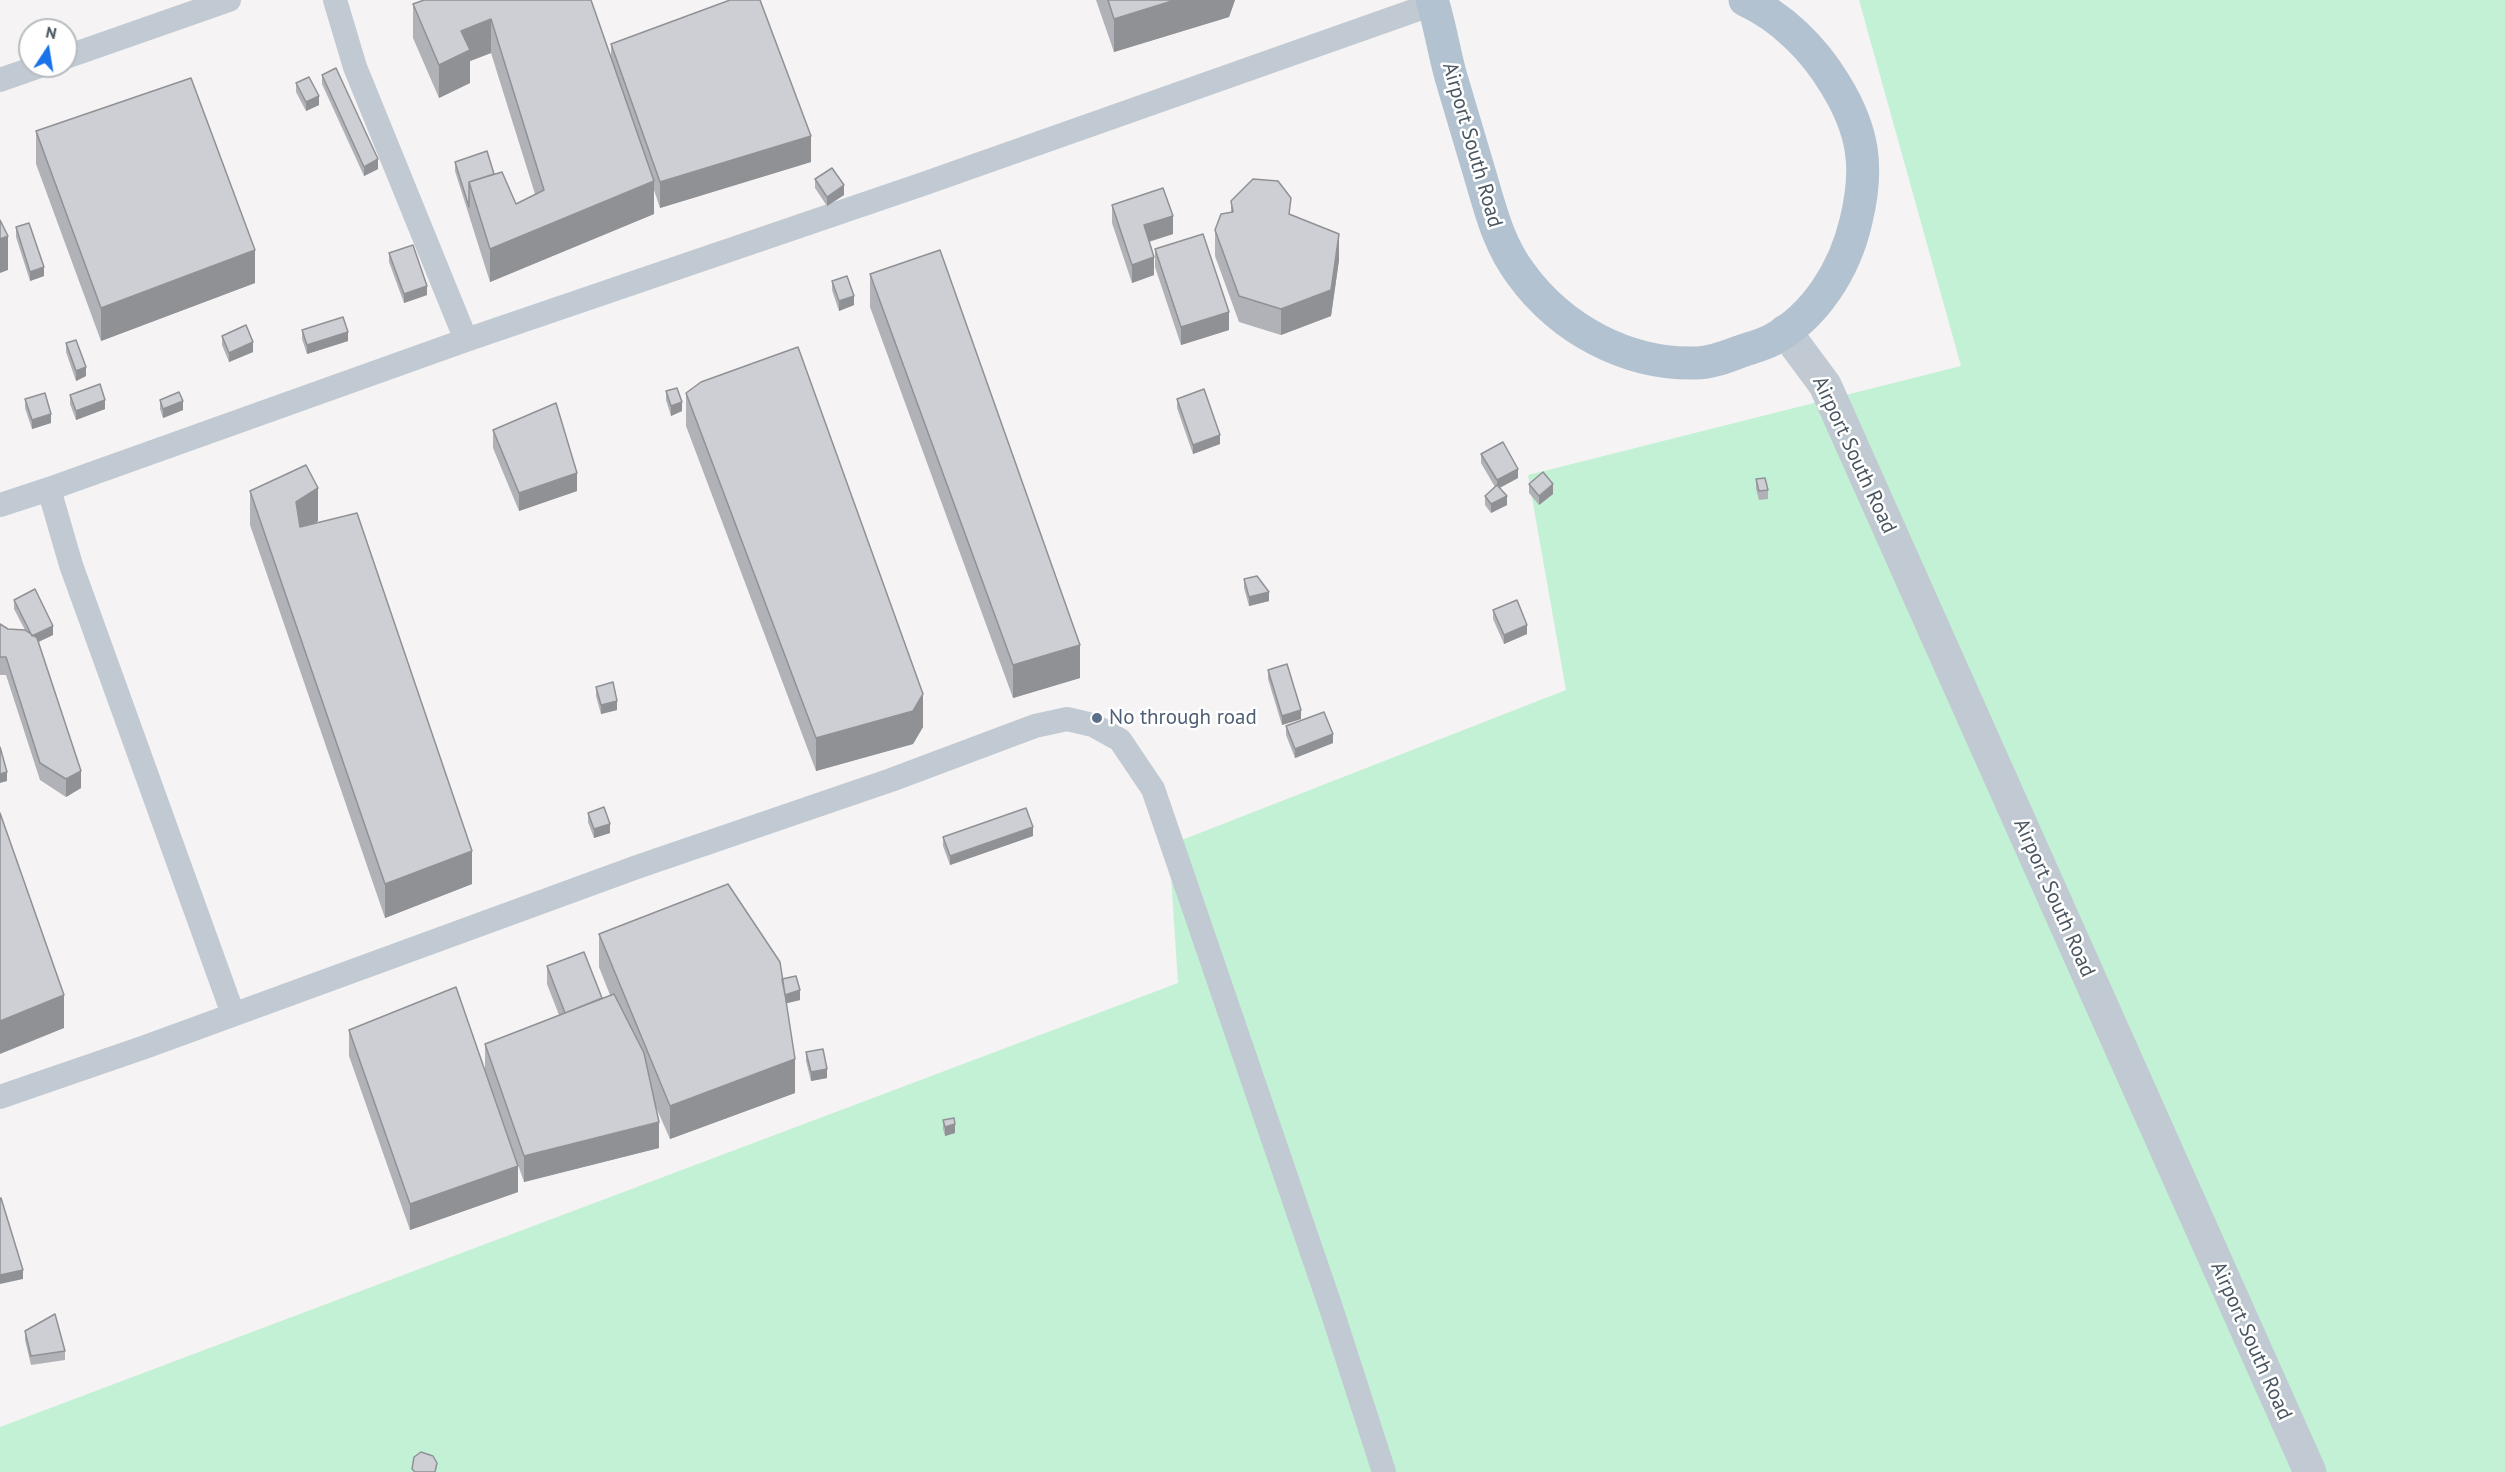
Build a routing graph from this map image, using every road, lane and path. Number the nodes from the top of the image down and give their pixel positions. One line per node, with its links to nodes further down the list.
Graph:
1 (229, 0): 5 (lane)
2 (335, 0): 9 (lane)
3 (1745, 0): 8 (main road, Airport South Road)
4 (1433, 2): 8 (main road, Airport South Road); 9 (lane)
5 (78, 53)
6 (18, 74): 7 (lane)
7 (0, 80)
8 (1785, 331): 15 (street, Airport South Road)
9 (466, 340): 10 (lane)
10 (49, 489): 11 (lane); 12 (lane)
11 (0, 505)
12 (232, 1014): 13 (lane); 14 (lane)
13 (0, 1097)
14 (1384, 1472)
15 (2310, 1472)

